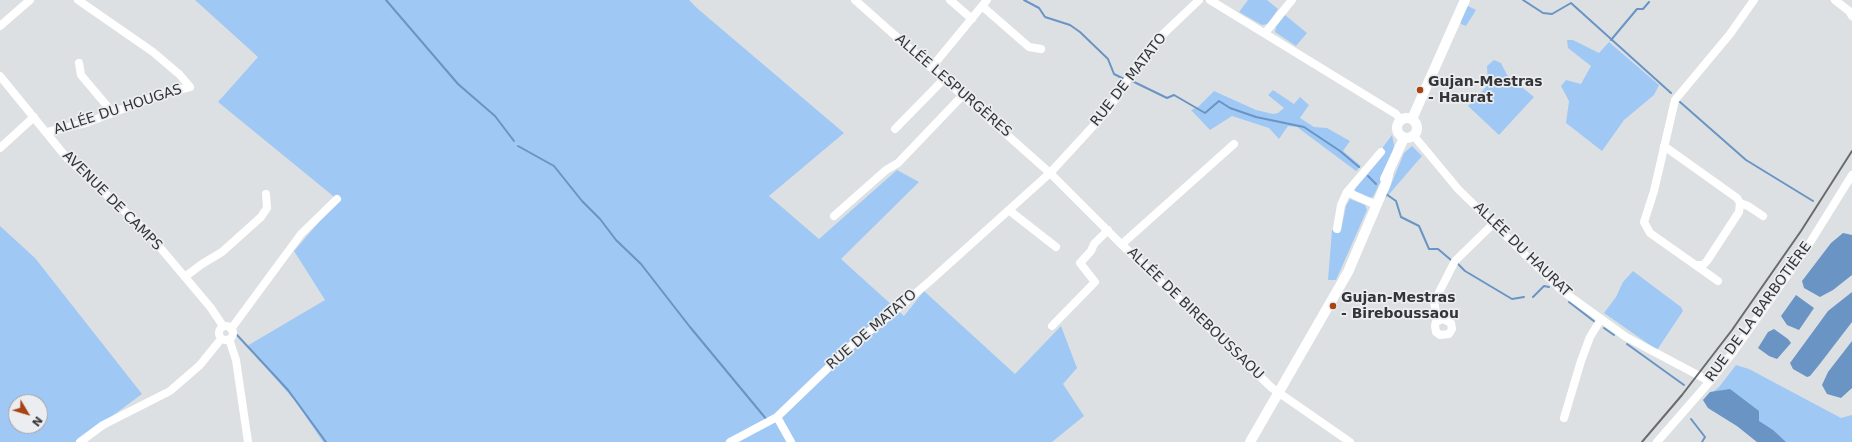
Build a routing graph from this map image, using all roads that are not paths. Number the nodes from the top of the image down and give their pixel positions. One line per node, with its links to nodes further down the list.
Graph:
1 (30, 0): 14 (street)
2 (78, 0): 22 (street, ALLÉE DU HOUGAS)
3 (855, 0): 18 (street, ALLÉE LESPURGÈRES)
4 (950, 0): 13 (street)
5 (1199, 0): 33 (street, RUE DE MATATO)
6 (1210, 0): 15 (street)
7 (1292, 0): 15 (street)
8 (1465, 0): 24 (main road)
9 (1754, 0): 30 (street)
10 (1834, 0): 12 (street)
11 (984, 3): 13 (street); 16 (street)
12 (1852, 16)
13 (972, 19): 18 (street)
14 (0, 26)
15 (1265, 33): 25 (street)
16 (1041, 48)
17 (79, 63): 22 (street)
18 (931, 68): 20 (street, ALLÉE LESPURGÈRES)
19 (0, 76): 23 (street, AVENUE DE CAMPS)
20 (944, 79): 21 (street, ALLÉE LESPURGÈRES); 26 (street)
21 (963, 95): 33 (street, ALLÉE LESPURGÈRES); 41 (street)
22 (113, 114): 27 (street, ALLÉE DU HOUGAS)
23 (34, 117): 27 (street, AVENUE DE CAMPS); 31 (street)
24 (1412, 119): 25 (main road); 28 (main road)
25 (1401, 120): 28 (main road)
26 (895, 129)
27 (47, 132): 49 (street, AVENUE DE CAMPS)
28 (1409, 137): 39 (main road); 43 (street, ALLÉE DU HAURAT)
29 (1234, 144): 46 (street)
30 (1664, 146): 38 (street); 48 (street)
31 (0, 148)
32 (1381, 152): 35 (street)
33 (1050, 173): 40 (street, RUE DE MATATO); 44 (street, ALLÉE DE BIREBOUSSAOU)
34 (1852, 175): 56 (street, RUE DE LA BARBOTIÈRE)
35 (1347, 192): 39 (street); 45 (street)
36 (266, 194): 49 (street)
37 (337, 198): 54 (street)
38 (1740, 203): 42 (street); 48 (street)
39 (1375, 204): 57 (main road)
40 (1010, 211): 47 (street); 58 (street, RUE DE MATATO)
41 (834, 216)
42 (1763, 216)
43 (1494, 223): 51 (street, ALLÉE DU HAURAT); 52 (street)
44 (1108, 230): 46 (street, ALLÉE DE BIREBOUSSAOU); 53 (street)
45 (1337, 230)
46 (1122, 244): 57 (street, ALLÉE DE BIREBOUSSAOU)
47 (1056, 248)
48 (1697, 265): 50 (street)
49 (186, 276): 54 (street, AVENUE DE CAMPS)
50 (1718, 281)
51 (1601, 319): 56 (street, ALLÉE DU HAURAT); 59 (street)
52 (1438, 321)
53 (1052, 326)
54 (227, 328): 55 (street); 55 (street)
55 (226, 339): 60 (street); 61 (street)
56 (1709, 381): 66 (street, RUE DE LA BARBOTIÈRE)
57 (1278, 394): 64 (main road); 65 (street, ALLÉE DE BIREBOUSSAOU)
58 (777, 417): 62 (street, RUE DE MATATO); 63 (street)
59 (1564, 418)
60 (80, 442)
61 (248, 442)
62 (730, 442)
63 (791, 442)
64 (1250, 442)
65 (1350, 442)
66 (1657, 442)

